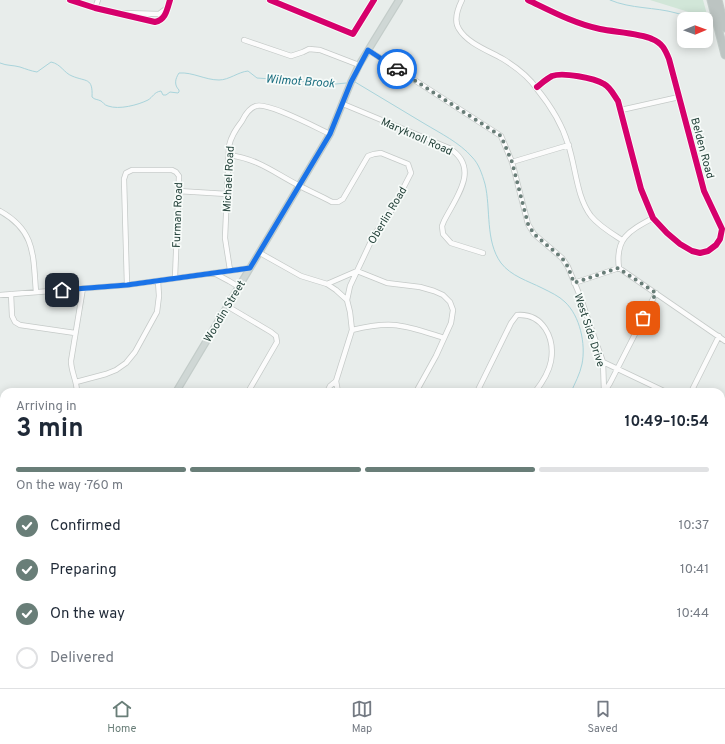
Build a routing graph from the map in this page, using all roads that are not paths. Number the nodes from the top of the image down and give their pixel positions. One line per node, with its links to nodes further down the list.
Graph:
1 (70, 0): 12 (street)
2 (98, 0): 12 (street)
3 (170, 0): 13 (street)
4 (270, 0): 11 (street)
5 (374, 0): 11 (street)
6 (399, 0): 17 (main road, Woodin Street)
7 (462, 0): 20 (street)
8 (528, 0): 21 (street, Belden Road)
9 (711, 0): 18 (highway)
10 (718, 0): 15 (highway)
11 (281, 2)
12 (95, 8): 14 (street)
13 (167, 8): 14 (street); 14 (street)
14 (116, 13)
15 (725, 28)
16 (244, 40): 19 (street)
17 (368, 50): 19 (main road, Woodin Street); 27 (street, West Side Drive)
18 (725, 54)
19 (359, 65): 22 (main road, Woodin Street)
20 (537, 87): 23 (street, Belden Road); 25 (street)
21 (679, 97): 23 (street); 32 (street, Belden Road)
22 (342, 104): 24 (main road, Woodin Street); 35 (street, Maryknoll Road)
23 (621, 110): 32 (street, Belden Road)
24 (330, 134): 26 (street, Michael Road); 28 (main road, Woodin Street)
25 (569, 145): 27 (street); 33 (street)
26 (229, 155): 28 (street, Oberlin Road); 30 (street, Michael Road)
27 (512, 162): 43 (street, West Side Drive)
28 (299, 186): 34 (main road, Woodin Street); 39 (street, Oberlin Road)
29 (178, 192): 30 (street); 41 (street, Furman Road); 45 (street, Furman Road)
30 (227, 194): 38 (street, Michael Road)
31 (0, 211): 48 (street)
32 (653, 218): 33 (street)
33 (622, 240): 37 (street)
34 (260, 253): 36 (main road, Woodin Street); 44 (street)
35 (482, 253)
36 (250, 268): 38 (street); 46 (main road, Woodin Street)
37 (618, 268): 43 (street); 49 (street)
38 (230, 270): 40 (street)
39 (357, 271): 44 (street); 52 (street, Oberlin Road); 57 (street)
40 (214, 273): 41 (street); 46 (street)
41 (175, 278): 42 (street)
42 (158, 281): 45 (street); 62 (street)
43 (574, 283): 59 (street, West Side Drive)
44 (327, 284): 52 (street)
45 (127, 285): 47 (street)
46 (239, 287): 53 (main road, Woodin Street)
47 (83, 288): 48 (street); 55 (street)
48 (36, 292): 50 (street)
49 (656, 293): 56 (street); 60 (street)
50 (11, 294): 51 (street); 55 (street)
51 (0, 295)
52 (347, 300): 54 (street, Oberlin Road)
53 (227, 306): 64 (main road, Woodin Street); 65 (street)
54 (352, 330): 57 (street); 61 (street, Oberlin Road)
55 (75, 333): 62 (street)
56 (719, 336): 58 (street); 74 (street)
57 (444, 338): 68 (street)
58 (725, 340)
59 (603, 362): 60 (street); 71 (street, West Side Drive)
60 (617, 368): 72 (street); 73 (street)
61 (336, 381): 66 (street, Oberlin Road); 67 (street, Oberlin Road)
62 (76, 382): 63 (street)
63 (77, 388)
64 (178, 388)
65 (250, 388)
66 (329, 388)
67 (337, 388)
68 (418, 388)
69 (479, 388): 70 (street)
70 (537, 388)
71 (604, 388)
72 (607, 388)
73 (658, 388)
74 (693, 388)

